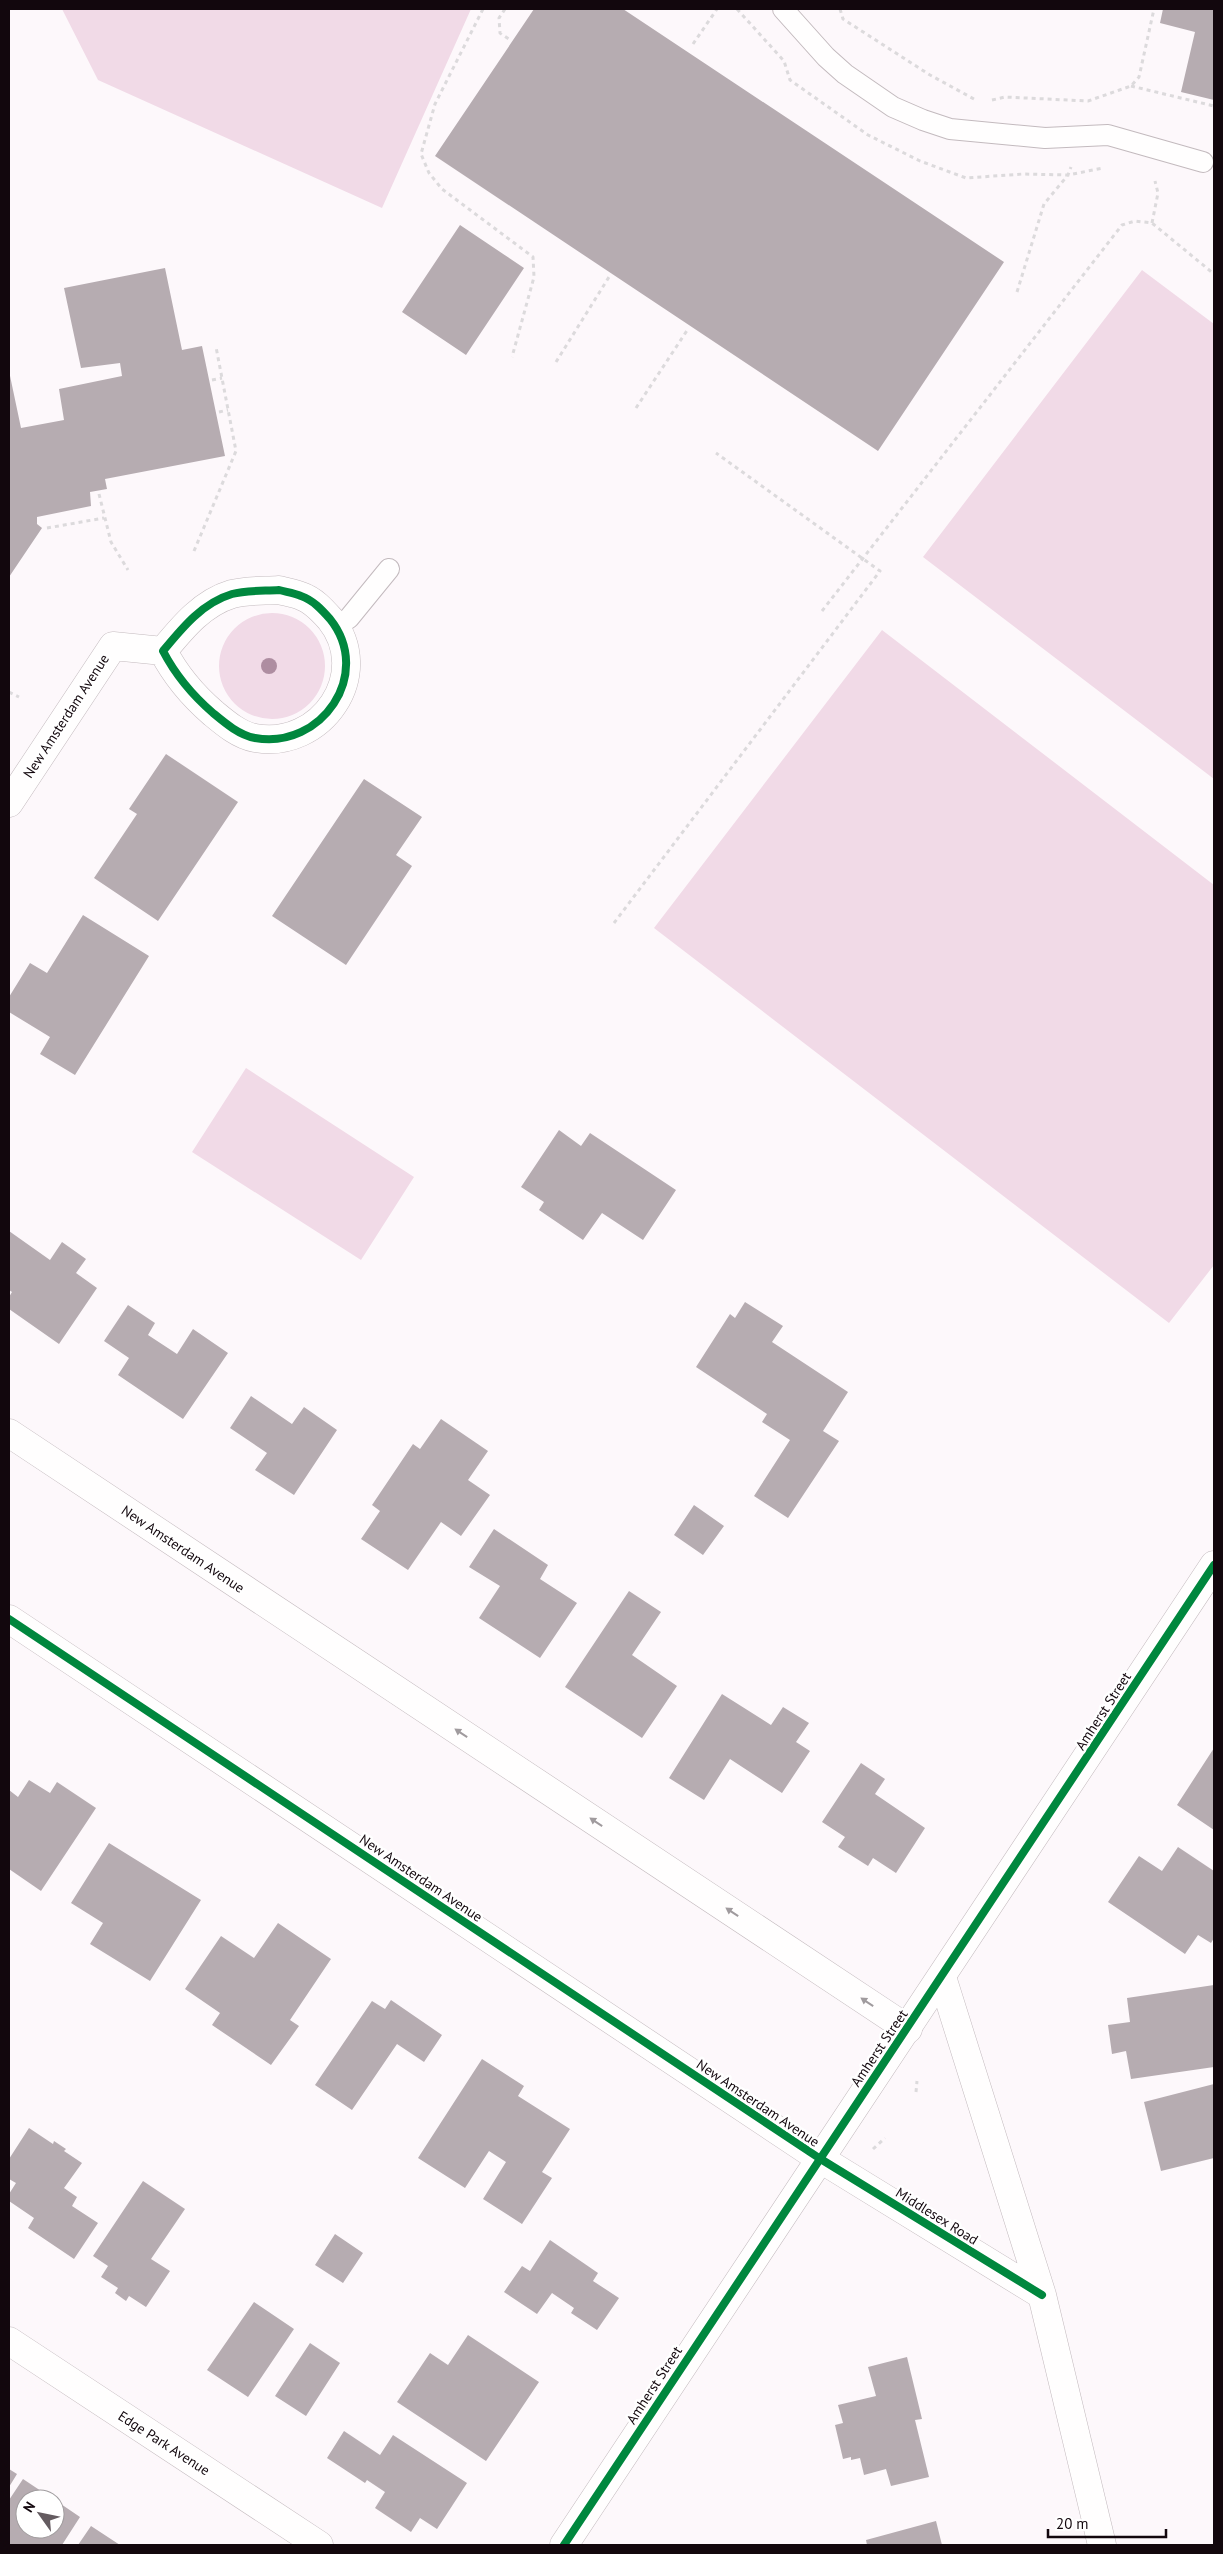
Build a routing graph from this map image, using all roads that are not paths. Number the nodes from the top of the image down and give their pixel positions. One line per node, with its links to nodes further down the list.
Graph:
1 (783, 9): 2 (lane)
2 (1203, 162)
3 (389, 569): 4 (lane)
4 (336, 627): 5 (street); 5 (street)
5 (163, 651): 6 (street, New Amsterdam Avenue)
6 (9, 803)
7 (9, 1433): 11 (street, New Amsterdam Avenue, one-way to 7)
8 (1214, 1565): 10 (street, Amherst Street)
9 (9, 1619): 12 (street, New Amsterdam Avenue)
10 (942, 1977): 11 (street, Amherst Street); 13 (street)
11 (908, 2029): 12 (street, Amherst Street)
12 (819, 2158): 13 (street, Middlesex Road); 16 (street, Amherst Street)
13 (1042, 2295): 17 (street)
14 (9, 2341): 15 (street, Edge Park Avenue)
15 (319, 2545)
16 (564, 2545)
17 (1102, 2545)

